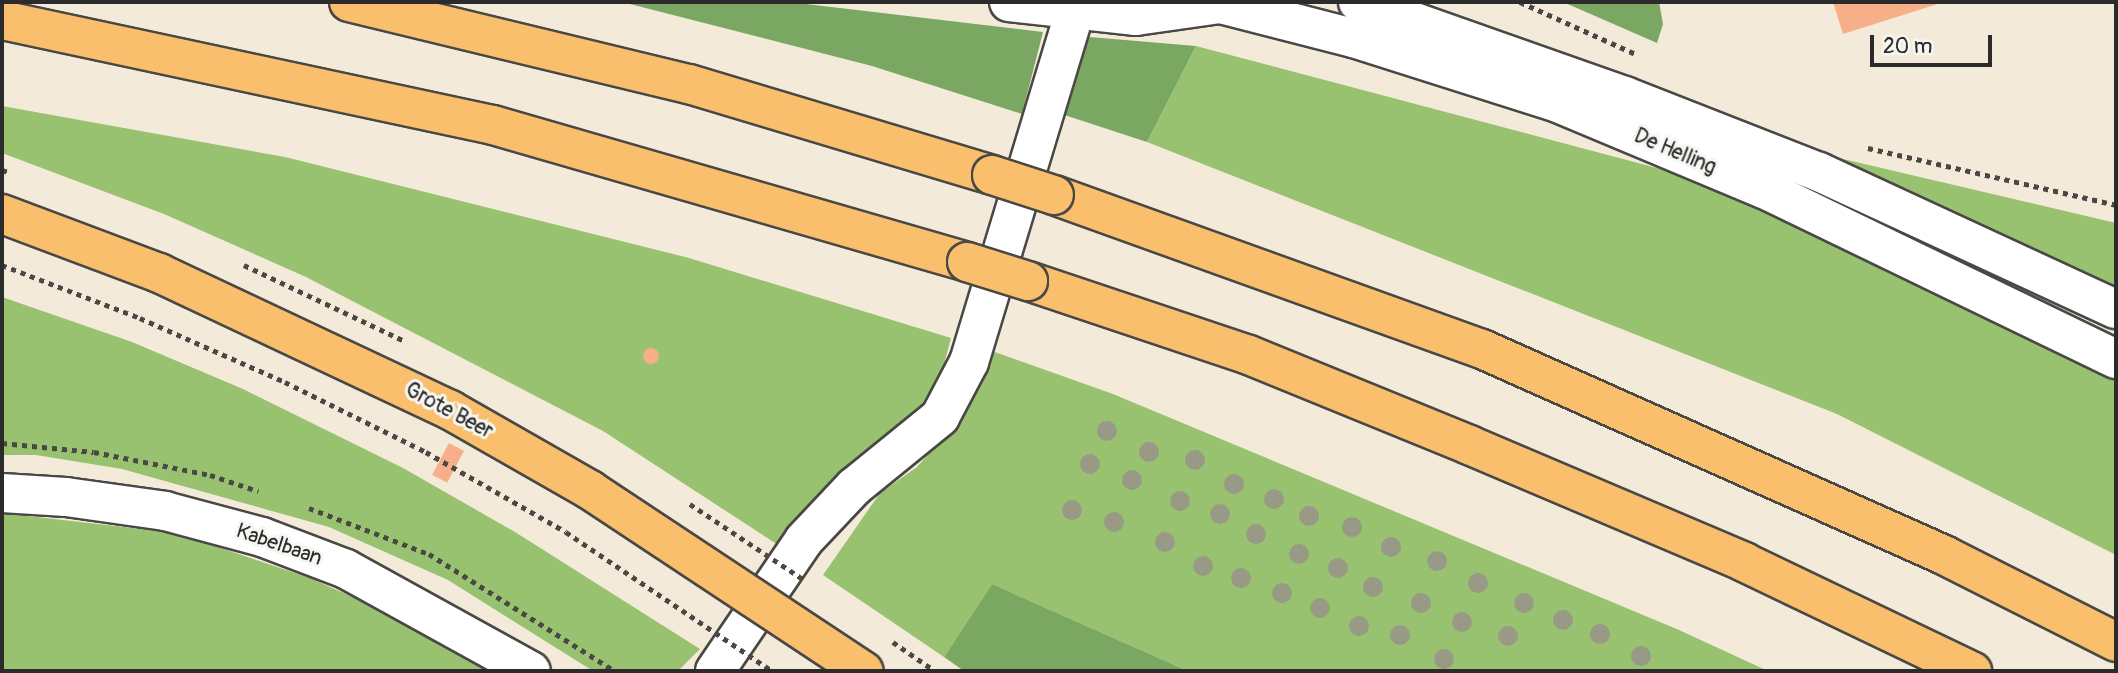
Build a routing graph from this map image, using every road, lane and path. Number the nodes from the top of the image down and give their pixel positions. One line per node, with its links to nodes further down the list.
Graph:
1 (349, 2): 16 (main road, bridge)
2 (1009, 2): 6 (street)
3 (1358, 2): 13 (street, De Helling)
4 (1520, 2): 8 (path)
5 (1216, 3): 6 (street); 14 (street, De Helling)
6 (1076, 8): 18 (street)
7 (2, 20): 21 (main road, bridge)
8 (1651, 61)
9 (1854, 144): 10 (path)
10 (2116, 205)
11 (2, 214): 20 (main road, Grote Beer, bridge)
12 (2, 265): 19 (path, bridge)
13 (2116, 309)
14 (2116, 359)
15 (2, 493): 17 (street, Kabelbaan)
16 (2116, 642)
17 (531, 671)
18 (715, 671)
19 (772, 671)
20 (863, 671)
21 (1972, 671)

